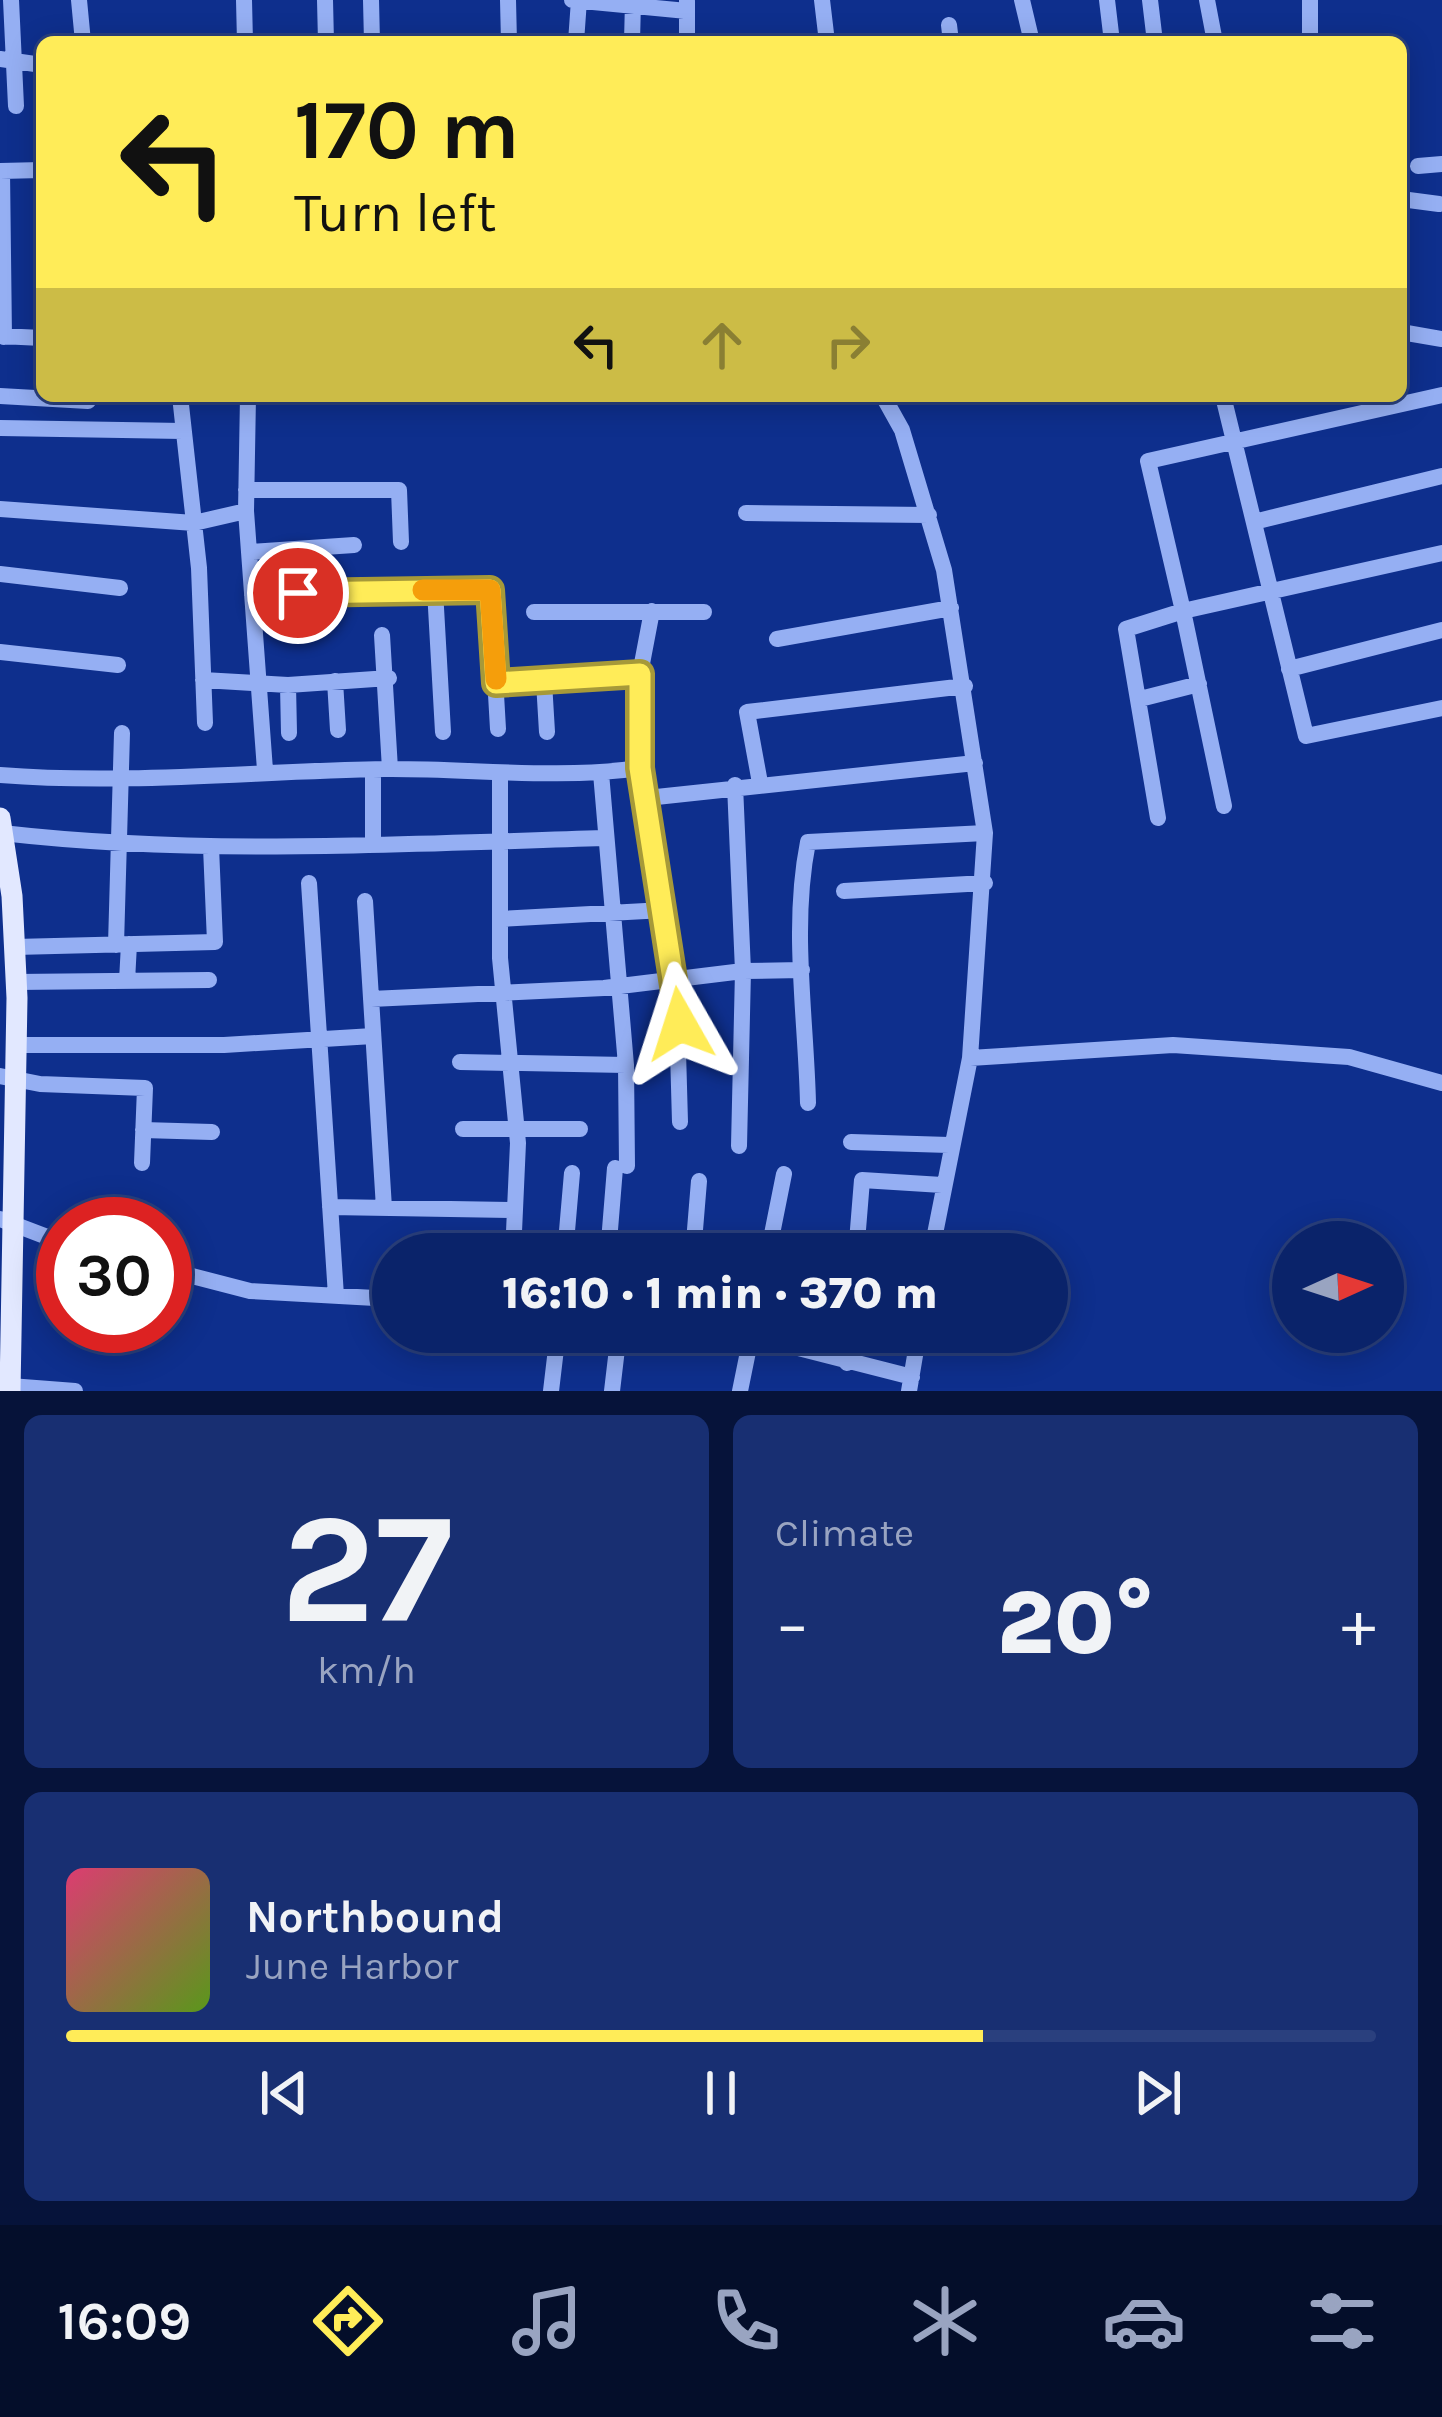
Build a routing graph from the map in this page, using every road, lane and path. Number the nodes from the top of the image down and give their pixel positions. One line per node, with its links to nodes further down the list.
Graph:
1 (11, 0): 30 (street)
2 (79, 0): 16 (street)
3 (244, 0): 17 (street)
4 (325, 0): 18 (street)
5 (371, 0): 19 (street)
6 (508, 0): 20 (street)
7 (576, 0): 14 (street); 21 (street)
8 (822, 0): 24 (street)
9 (1022, 0): 25 (street)
10 (1107, 0): 26 (street)
11 (1150, 0): 27 (street)
12 (1207, 0): 28 (street)
13 (1310, 0): 29 (street)
14 (633, 3): 15 (street); 22 (street)
15 (687, 5): 23 (street)
16 (82, 36)
17 (245, 36)
18 (326, 36)
19 (372, 36)
20 (509, 36)
21 (576, 36)
22 (632, 36)
23 (687, 36)
24 (826, 36)
25 (1031, 36)
26 (1111, 36)
27 (1154, 36)
28 (1215, 36)
29 (1310, 36)
30 (7, 59): 31 (street); 32 (street)
31 (36, 65)
32 (16, 106)
33 (1442, 164): 34 (street)
34 (1418, 166)
35 (36, 170): 36 (street)
36 (1, 171): 40 (street)
37 (1407, 200): 38 (street)
38 (1439, 204)
39 (1407, 333): 42 (street)
40 (2, 336): 41 (street)
41 (36, 338)
42 (1442, 339)
43 (1442, 395): 52 (street)
44 (0, 396): 45 (street)
45 (36, 398)
46 (181, 402): 51 (street)
47 (248, 402): 54 (street)
48 (886, 402): 58 (street)
49 (1225, 402): 52 (street)
50 (0, 428): 51 (street)
51 (183, 430): 60 (street)
52 (1235, 443): 59 (street); 72 (street)
53 (1442, 476): 59 (street)
54 (246, 490): 56 (street); 61 (street)
55 (0, 509): 60 (street)
56 (246, 511): 60 (street); 63 (street)
57 (746, 513): 58 (street)
58 (929, 514): 70 (street)
59 (1254, 521): 68 (street)
60 (194, 523): 83 (street)
61 (401, 542)
62 (354, 545): 63 (street)
63 (250, 552): 69 (street)
64 (1442, 553): 68 (street)
65 (0, 574): 66 (street)
66 (120, 588)
67 (435, 590): 69 (street); 86 (street); 96 (street)
68 (1270, 592): 72 (street); 80 (street)
69 (252, 595): 87 (street)
70 (951, 608): 77 (street); 90 (street)
71 (652, 610): 73 (street); 74 (street); 81 (street)
72 (1183, 611): 88 (street); 91 (street)
73 (534, 612)
74 (704, 612)
75 (1442, 630): 80 (street)
76 (382, 635): 82 (street)
77 (777, 639)
78 (0, 652): 79 (street)
79 (118, 665)
80 (1289, 668): 92 (street)
81 (640, 674): 85 (street); 101 (street)
82 (389, 678): 84 (street); 102 (street)
83 (203, 680): 87 (street); 93 (street)
84 (335, 681): 89 (street); 95 (street)
85 (544, 682): 86 (street); 97 (street)
86 (496, 683): 94 (street)
87 (261, 684): 89 (street); 103 (street)
88 (1199, 684): 91 (street); 111 (street)
89 (288, 685): 99 (street)
90 (964, 686): 100 (street); 108 (street)
91 (1140, 699): 112 (street)
92 (1442, 708)
93 (205, 723)
94 (498, 729)
95 (338, 730)
96 (443, 732)
97 (547, 732)
98 (122, 733): 107 (street)
99 (289, 733)
100 (975, 763): 108 (street); 114 (street)
101 (640, 768): 104 (street); 110 (street)
102 (381, 769): 103 (street); 105 (street); 117 (street)
103 (266, 770): 107 (street)
104 (601, 773): 105 (street); 115 (street)
105 (500, 774): 116 (street)
106 (0, 775): 107 (street)
107 (121, 778): 118 (street)
108 (760, 783): 109 (street)
109 (735, 785): 110 (street); 130 (street)
110 (647, 798): 124 (street)
111 (1225, 806)
112 (1158, 818)
113 (1, 825): 118 (street); 128 (main road)
114 (985, 833): 121 (street); 129 (street)
115 (604, 838): 116 (street); 125 (street)
116 (500, 841): 117 (street); 126 (street)
117 (374, 844): 119 (street)
118 (119, 847): 119 (street); 127 (street)
119 (211, 848): 127 (street)
120 (309, 883): 139 (street)
121 (985, 883): 122 (street); 141 (street)
122 (844, 890)
123 (365, 901): 137 (street)
124 (664, 910): 125 (street); 132 (street)
125 (611, 914): 126 (street); 135 (street)
126 (500, 920): 136 (street)
127 (122, 944): 128 (street); 133 (street)
128 (15, 947): 134 (main road)
129 (802, 970): 130 (street); 147 (street)
130 (743, 971): 132 (street); 157 (street)
131 (209, 980): 133 (street)
132 (676, 980): 135 (street); 148 (street)
133 (127, 981): 134 (street)
134 (16, 982): 140 (main road)
135 (617, 985): 136 (street); 144 (street)
136 (503, 994): 137 (street); 143 (street)
137 (371, 999): 138 (street)
138 (374, 1036): 139 (street); 164 (street)
139 (319, 1038): 140 (street); 163 (street)
140 (16, 1046): 145 (main road)
141 (970, 1058): 146 (street); 156 (street)
142 (460, 1062): 143 (street)
143 (510, 1064): 144 (street); 150 (street)
144 (626, 1065): 170 (street)
145 (8, 1078): 151 (street); 154 (main road)
146 (1442, 1083)
147 (808, 1103)
148 (680, 1122)
149 (463, 1129): 150 (street)
150 (516, 1129): 152 (street); 165 (street)
151 (143, 1130): 153 (street); 158 (street)
152 (580, 1130)
153 (212, 1132)
154 (7, 1138): 166 (main road)
155 (851, 1142): 156 (street)
156 (949, 1145): 162 (street)
157 (739, 1146)
158 (142, 1163)
159 (572, 1173): 169 (street)
160 (784, 1174): 172 (street)
161 (699, 1181): 171 (street)
162 (942, 1185): 173 (street); 174 (street)
163 (330, 1207): 164 (street); 176 (street)
164 (384, 1208): 165 (street)
165 (515, 1210): 168 (street)
166 (6, 1221): 167 (street); 186 (main road)
167 (36, 1233)
168 (514, 1233)
169 (568, 1233)
170 (611, 1233)
171 (695, 1233)
172 (772, 1233)
173 (858, 1233)
174 (935, 1233)
175 (192, 1276): 176 (street)
176 (336, 1296): 177 (street)
177 (372, 1298)
178 (556, 1353): 188 (street)
179 (617, 1353): 189 (street)
180 (744, 1353): 190 (street)
181 (812, 1353): 184 (street)
182 (848, 1353): 184 (street)
183 (915, 1353): 185 (street)
184 (847, 1363): 185 (street)
185 (910, 1384)
186 (10, 1388): 187 (street)
187 (75, 1391)
188 (551, 1391)
189 (611, 1391)
190 (740, 1391)

